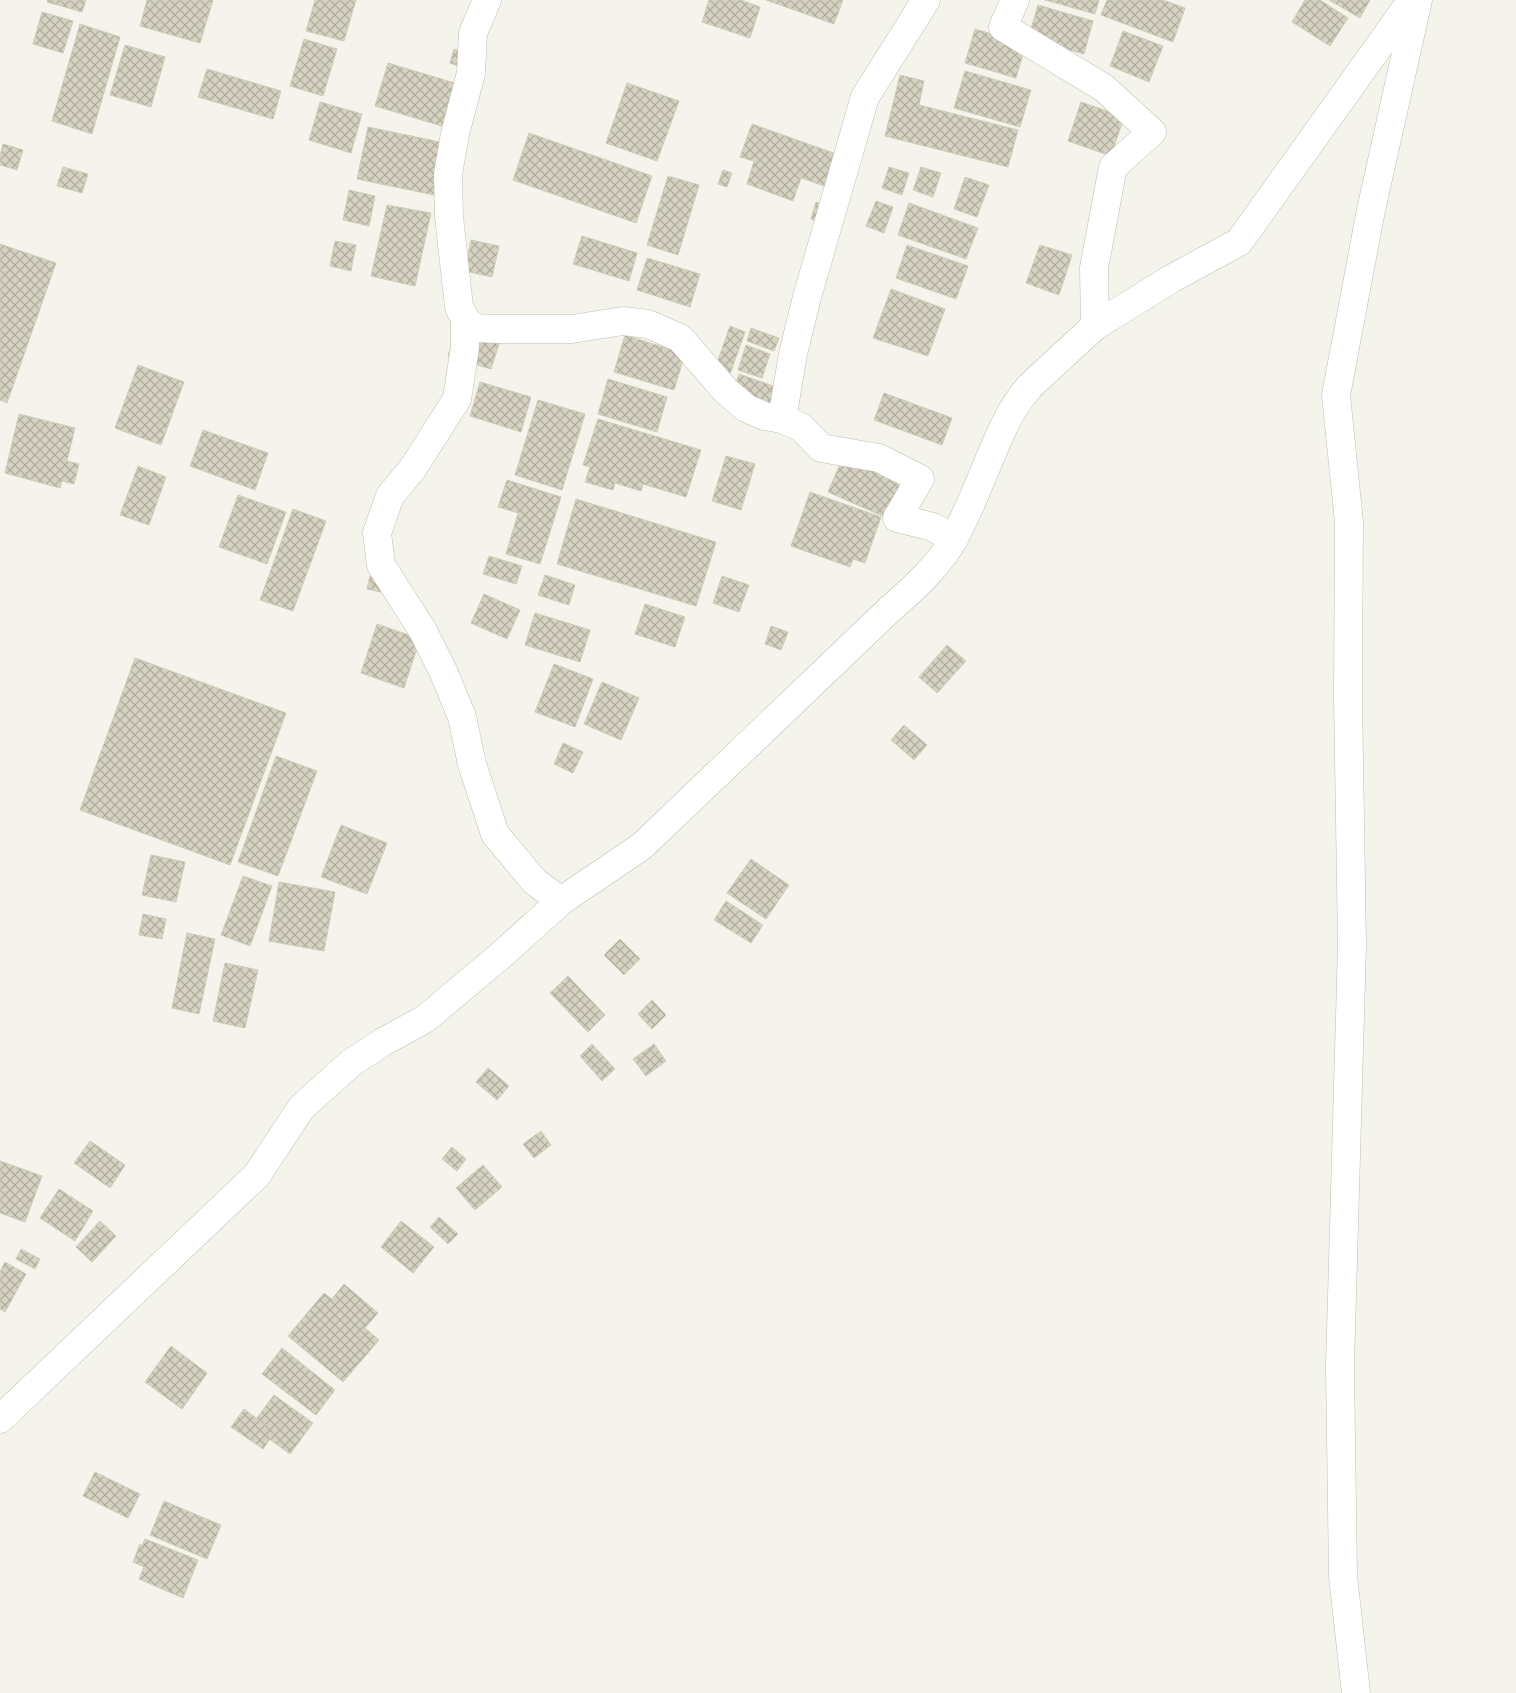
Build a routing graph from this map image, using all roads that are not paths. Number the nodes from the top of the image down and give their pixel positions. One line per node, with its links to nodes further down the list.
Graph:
1 (487, 0): 6 (street)
2 (926, 0): 8 (street)
3 (1015, 0): 7 (street)
4 (1412, 0): 7 (street)
5 (1418, 0): 12 (street)
6 (465, 319): 8 (street); 10 (street)
7 (1095, 326): 9 (street)
8 (782, 418): 9 (street)
9 (954, 539): 10 (street)
10 (561, 901): 11 (street)
11 (0, 1419)
12 (1356, 1693)

